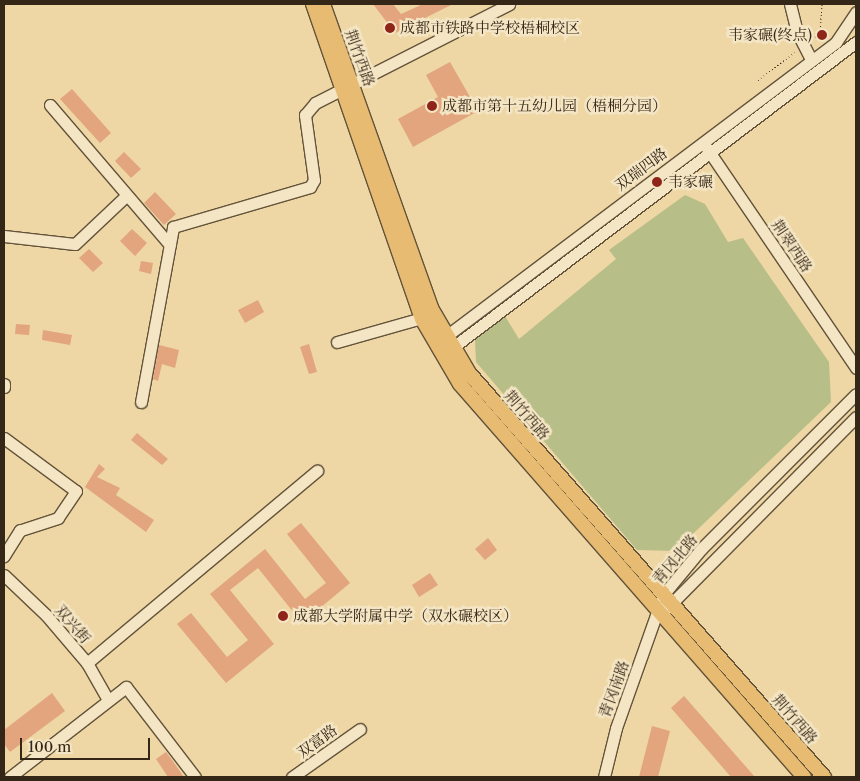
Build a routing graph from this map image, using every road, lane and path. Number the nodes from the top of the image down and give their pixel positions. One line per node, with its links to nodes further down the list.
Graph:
1 (313, 4): 8 (main road, 荆竹西路)
2 (323, 4): 8 (main road, 荆竹西路)
3 (509, 4): 8 (street)
4 (790, 4): 7 (street)
5 (856, 12): 7 (street, 双瑞四路)
6 (856, 42): 10 (street, 双瑞四路)
7 (811, 60): 10 (street, 双瑞四路)
8 (349, 88): 13 (street); 14 (main road, 荆竹西路); 16 (main road, 荆竹西路)
9 (50, 105): 11 (street)
10 (705, 145): 16 (street, 双瑞四路); 17 (street, 荆翠西路)
11 (127, 195): 12 (street); 13 (street)
12 (4, 236)
13 (170, 245): 19 (street)
14 (422, 318): 15 (street); 16 (main road, 荆竹西路)
15 (337, 342)
16 (445, 345): 25 (main road, 荆竹西路); 27 (main road, 荆竹西路)
17 (856, 368)
18 (856, 394): 25 (street, 青冈北路)
19 (141, 402)
20 (856, 417): 26 (street, 青冈北路)
21 (4, 438): 23 (street)
22 (317, 472): 28 (street)
23 (4, 556)
24 (4, 575): 28 (street, 双兴街)
25 (663, 595): 26 (main road, 荆竹西路); 27 (street, 青冈北路)
26 (673, 606): 27 (street, 青冈北路); 36 (main road, 荆竹西路)
27 (658, 613): 34 (street, 青冈南路); 35 (main road, 荆竹西路)
28 (87, 663): 29 (street, 双兴街)
29 (108, 700): 31 (street); 32 (street)
30 (360, 729): 33 (street, 双富路)
31 (10, 777)
32 (195, 777)
33 (292, 777)
34 (604, 777)
35 (804, 777)
36 (824, 777)

